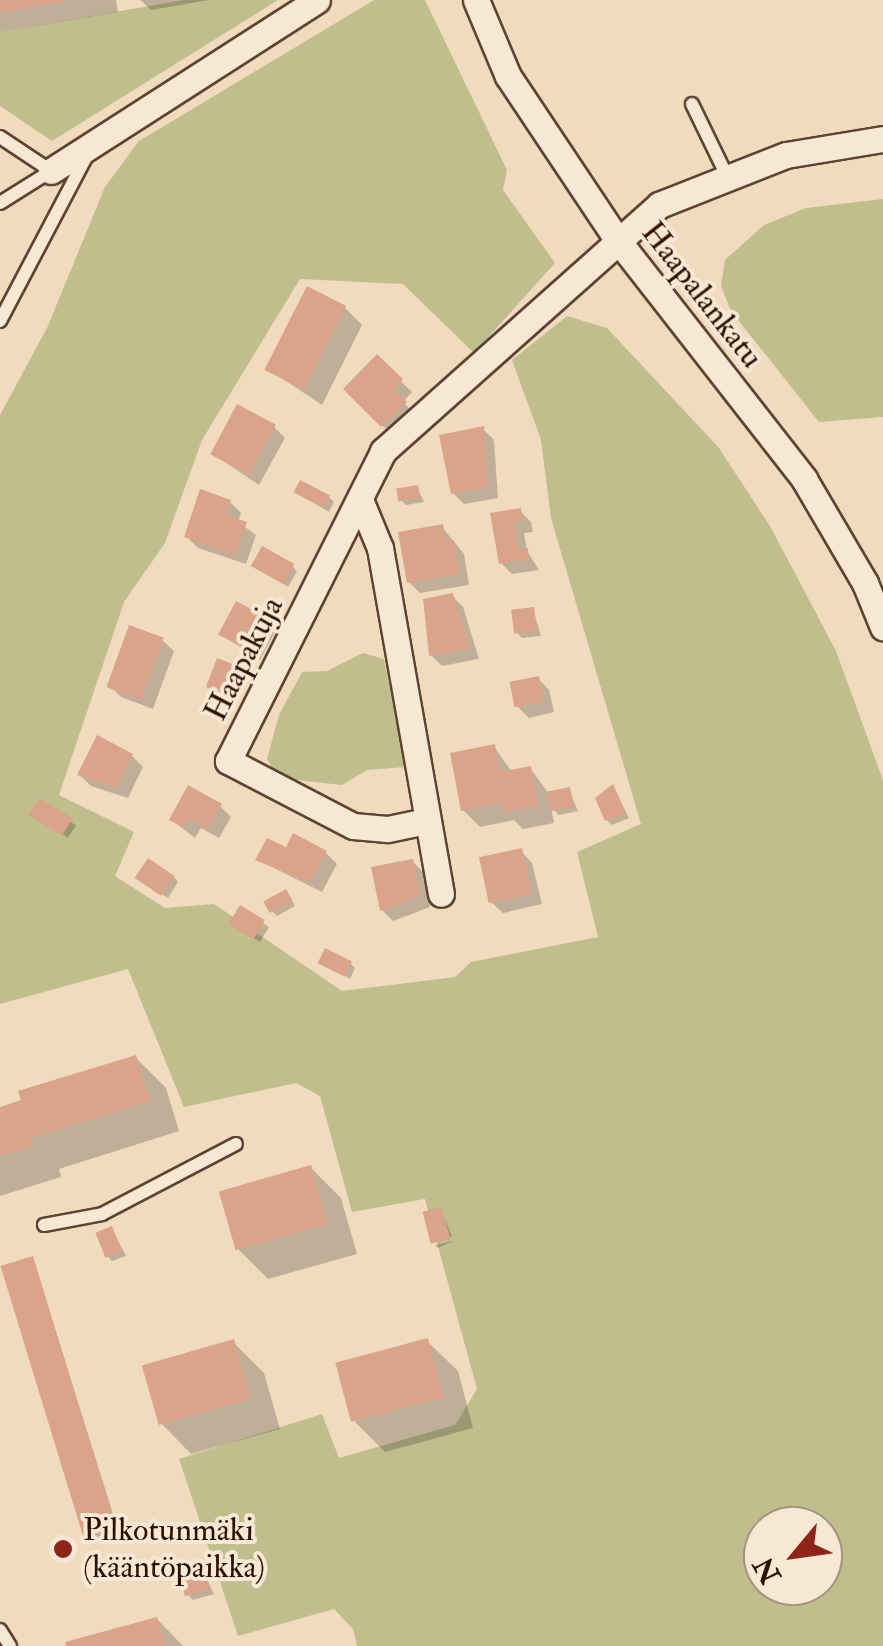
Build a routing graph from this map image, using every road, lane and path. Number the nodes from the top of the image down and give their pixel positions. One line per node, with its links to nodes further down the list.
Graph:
1 (317, 0): 6 (street)
2 (476, 0): 10 (street, Haapalankatu)
3 (692, 104): 8 (lane)
4 (0, 137): 7 (lane)
5 (883, 138): 8 (street, Haapakuja)
6 (93, 144): 7 (street); 11 (lane)
7 (51, 170): 9 (lane)
8 (726, 174): 10 (street, Haapakuja)
9 (0, 203)
10 (616, 238): 12 (street, Haapakuja); 13 (street, Haapalankatu)
11 (0, 321)
12 (360, 502): 14 (street); 14 (street, Haapakuja)
13 (883, 627)
14 (426, 822): 15 (street)
15 (440, 894)
16 (236, 1144): 17 (lane)
17 (44, 1225)
18 (0, 1630): 19 (lane)
19 (10, 1646)

